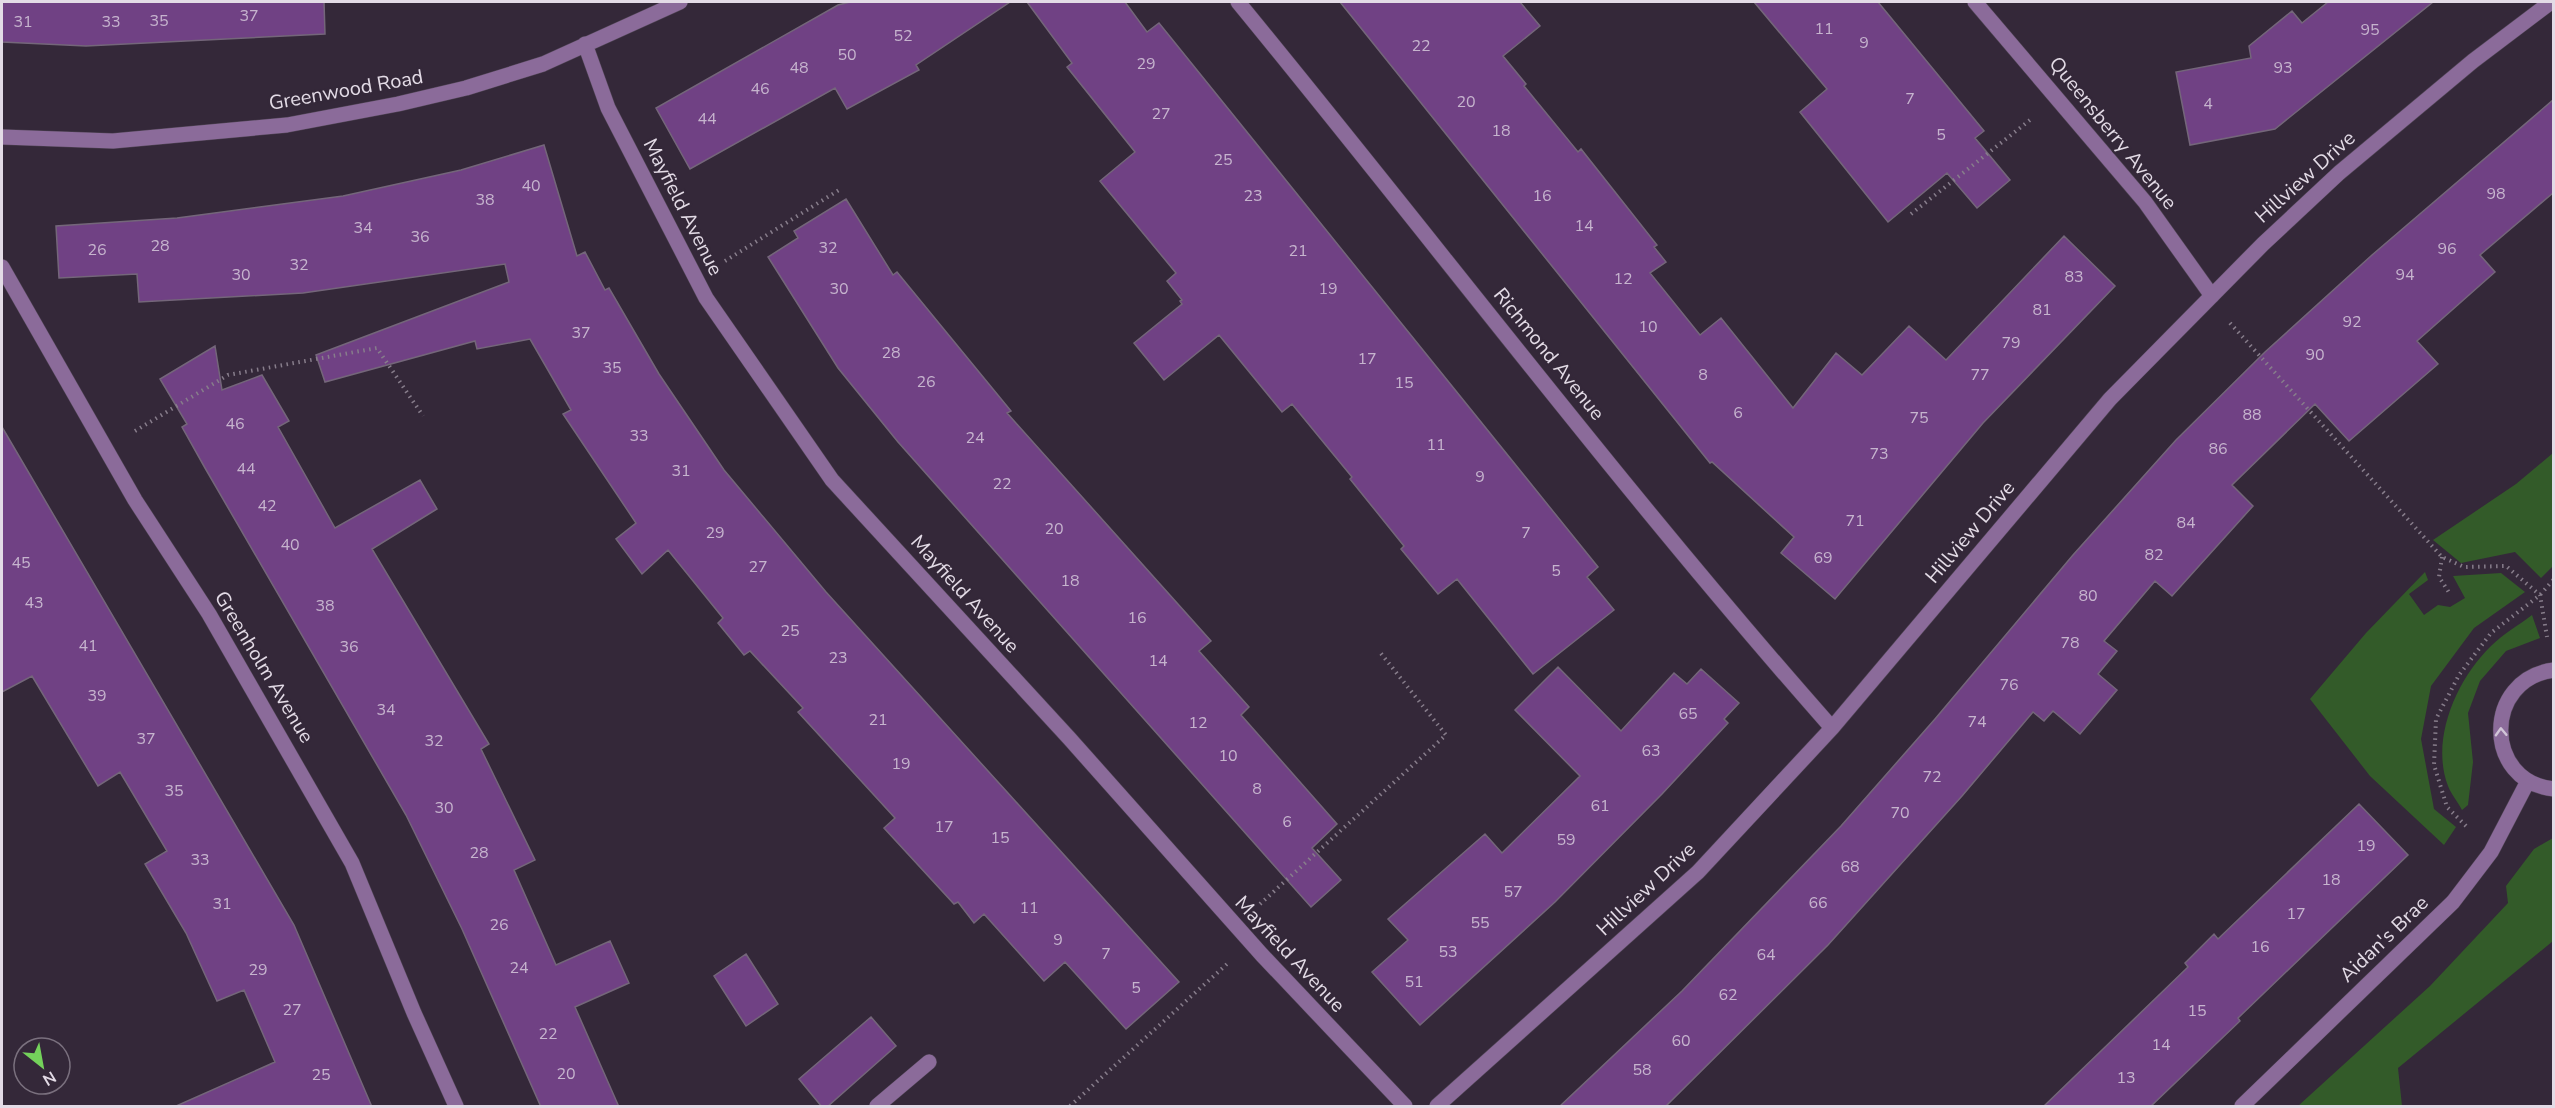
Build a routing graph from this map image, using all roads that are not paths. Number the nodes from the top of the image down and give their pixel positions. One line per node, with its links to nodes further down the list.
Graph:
1 (680, 2): 5 (street, Greenwood Road)
2 (1238, 2): 10 (street, Richmond Avenue)
3 (1975, 2): 8 (street, Queensberry Avenue)
4 (2551, 2): 8 (street, Hillview Drive)
5 (585, 44): 6 (street, Greenwood Road); 16 (street, Mayfield Avenue)
6 (2, 137)
7 (2, 267): 14 (street, Greenholm Avenue)
8 (2212, 296): 10 (street, Hillview Drive)
9 (2552, 670): 11 (street, one-way to 9)
10 (1832, 728): 17 (street, Hillview Drive)
11 (2528, 781): 12 (street); 18 (street, Aidan's Brae)
12 (2553, 789)
13 (929, 1062): 15 (street)
14 (456, 1107)
15 (877, 1107)
16 (1405, 1107)
17 (1437, 1107)
18 (2242, 1107)

